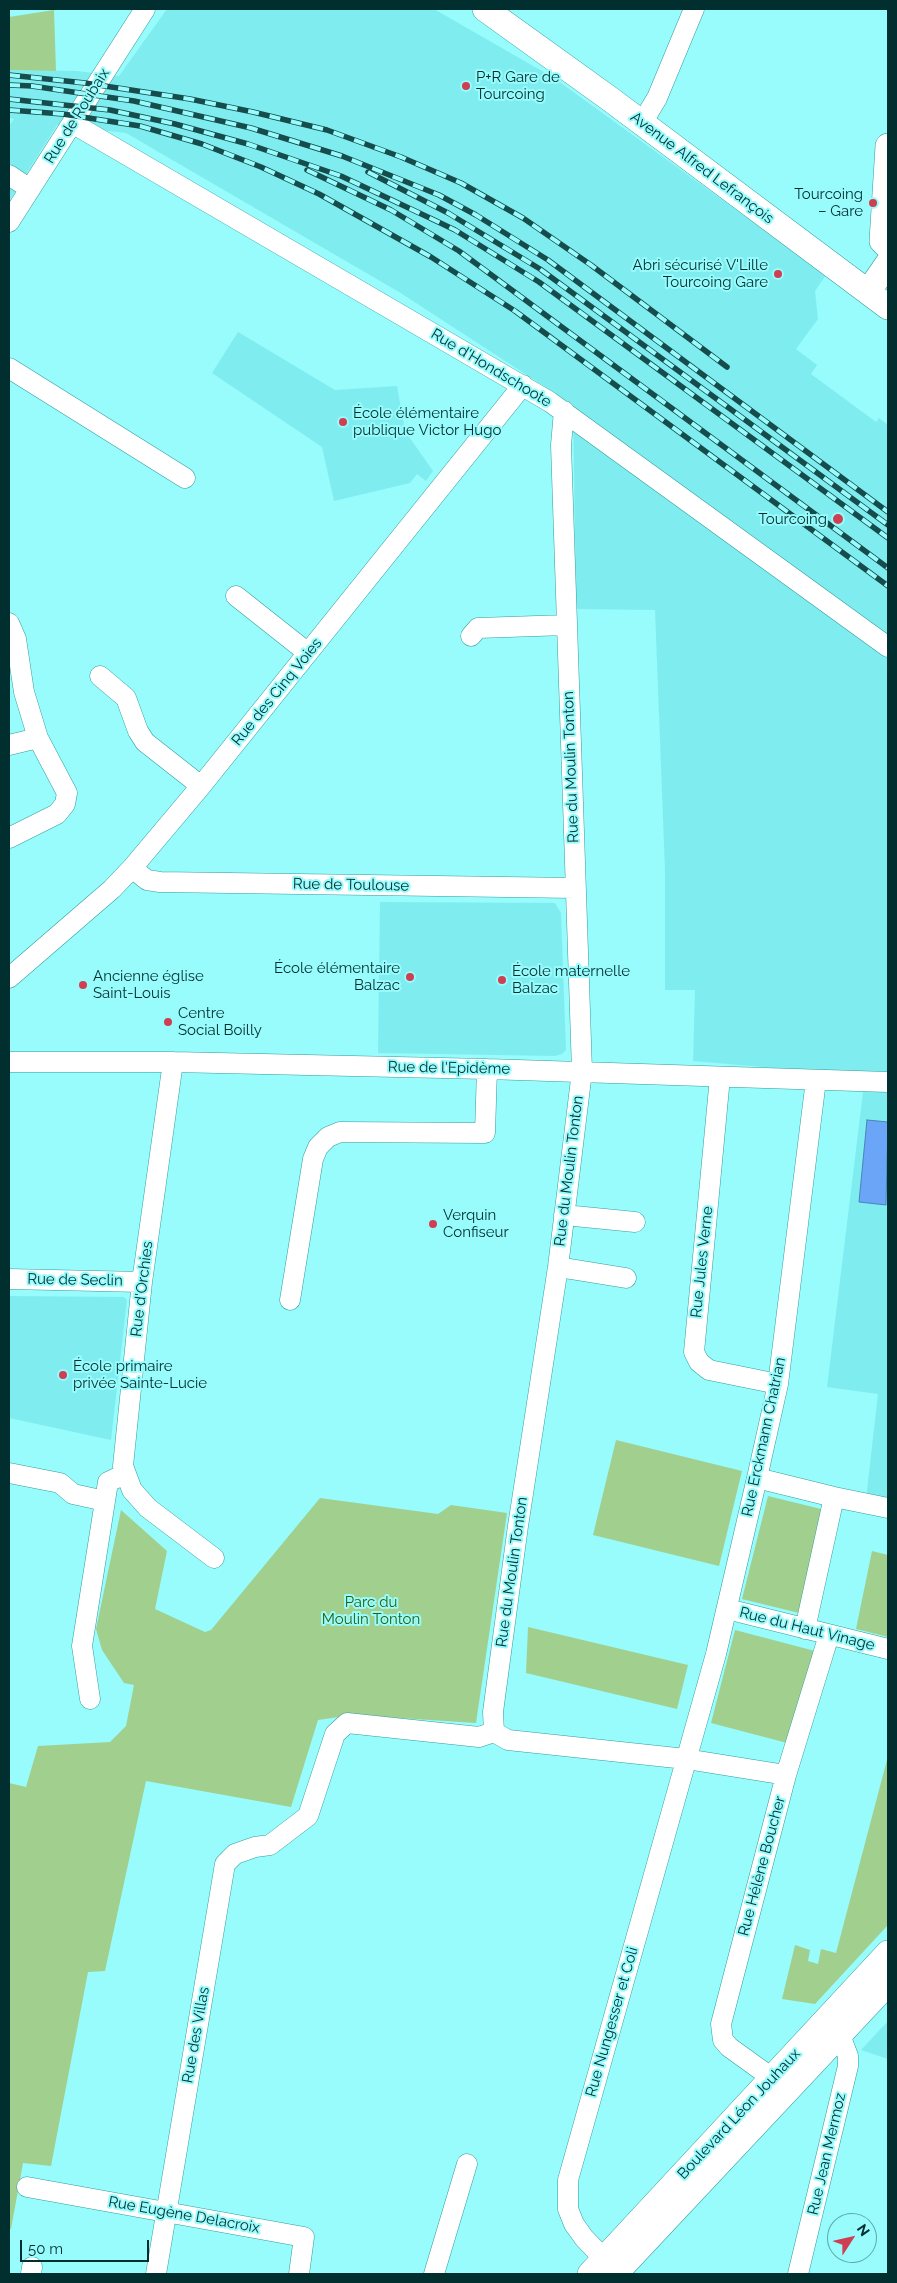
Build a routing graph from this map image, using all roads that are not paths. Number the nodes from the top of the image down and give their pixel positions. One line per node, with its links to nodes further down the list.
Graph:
1 (145, 9): 6 (street, Rue de Roubaix)
2 (465, 9): 5 (main road, Avenue Alfred Lefrançois)
3 (485, 9): 5 (main road, Avenue Alfred Lefrançois)
4 (694, 9): 7 (street)
5 (536, 44): 7 (main road, Avenue Alfred Lefrançois)
6 (72, 123): 10 (street, Rue de Roubaix); 17 (street, Rue d'Hondschoote)
7 (642, 123): 14 (main road, Avenue Alfred Lefrançois)
8 (888, 146): 12 (main road)
9 (9, 175): 10 (street)
10 (30, 188): 11 (street, Rue de Roubaix)
11 (9, 222)
12 (888, 247)
13 (888, 263): 14 (main road)
14 (868, 292): 15 (main road, Avenue Alfred Lefrançois)
15 (888, 307)
16 (9, 368): 19 (street)
17 (523, 385): 18 (street, Rue d'Hondschoote); 25 (street, Rue des Cinq Voies)
18 (564, 411): 22 (street, Rue du Moulin Tonton); 24 (street, Rue d'Hondschoote)
19 (185, 478)
20 (236, 596): 25 (street)
21 (9, 623): 27 (street)
22 (566, 625): 23 (street); 32 (street, Rue du Moulin Tonton)
23 (471, 636)
24 (888, 647)
25 (308, 653): 29 (street, Rue des Cinq Voies)
26 (100, 676): 29 (street)
27 (38, 738): 28 (street); 30 (street)
28 (9, 745)
29 (201, 786): 31 (street, Rue des Cinq Voies)
30 (9, 838)
31 (132, 868): 32 (street, Rue de Toulouse); 33 (street, Rue des Cinq Voies)
32 (575, 888): 37 (street, Rue du Moulin Tonton)
33 (9, 978)
34 (10, 1061): 35 (street, Rue de l'Epidème)
35 (173, 1062): 36 (street, Rue de l'Epidème); 46 (street, Rue d'Orchies)
36 (487, 1069): 37 (street, Rue de l'Epidème); 47 (street)
37 (582, 1071): 38 (street, Rue de l'Epidème); 41 (street, Rue du Moulin Tonton)
38 (720, 1077): 39 (street, Rue de l'Epidème); 48 (street, Rue Jules Verne)
39 (816, 1080): 40 (street, Rue de l'Epidème); 48 (street, Rue Erckmann Chatrian)
40 (888, 1082)
41 (564, 1215): 42 (street); 43 (street, Rue du Moulin Tonton)
42 (635, 1222)
43 (558, 1267): 44 (street); 61 (street, Rue du Moulin Tonton)
44 (626, 1278)
45 (9, 1279): 46 (street, Rue de Seclin)
46 (142, 1282): 50 (street, Rue d'Orchies)
47 (290, 1300)
48 (778, 1384): 51 (street, Rue Erckmann Chatrian)
49 (9, 1473): 53 (street)
50 (124, 1474): 53 (street); 55 (street)
51 (756, 1478): 52 (street); 56 (street, Rue Erckmann Chatrian)
52 (834, 1497): 54 (street); 57 (street)
53 (105, 1501): 60 (street)
54 (888, 1508)
55 (214, 1558)
56 (727, 1609): 57 (street, Rue du Haut Vinage); 62 (street, Rue Erckmann Chatrian)
57 (805, 1629): 58 (street, Rue du Haut Vinage)
58 (829, 1635): 59 (street, Rue du Haut Vinage); 63 (street, Rue Hélène Boucher)
59 (888, 1649)
60 (90, 1699)
61 (494, 1732): 62 (street); 70 (street, Rue des Villas)
62 (686, 1759): 63 (street); 71 (street, Rue Nungesser et Coli)
63 (786, 1775): 67 (street, Rue Hélène Boucher)
64 (888, 1953): 67 (main road, Boulevard Léon Jouhaux)
65 (888, 1983): 66 (main road, Boulevard Léon Jouhaux)
66 (840, 2035): 71 (main road, Boulevard Léon Jouhaux); 75 (street, Rue Jean Mermoz)
67 (772, 2078): 71 (main road, Boulevard Léon Jouhaux)
68 (465, 2170): 74 (street)
69 (28, 2187): 70 (street, Rue Eugène Delacroix)
70 (166, 2211): 72 (street, Rue des Villas); 73 (street, Rue Eugène Delacroix)
71 (606, 2270)
72 (156, 2274)
73 (298, 2274)
74 (434, 2274)
75 (798, 2274)

